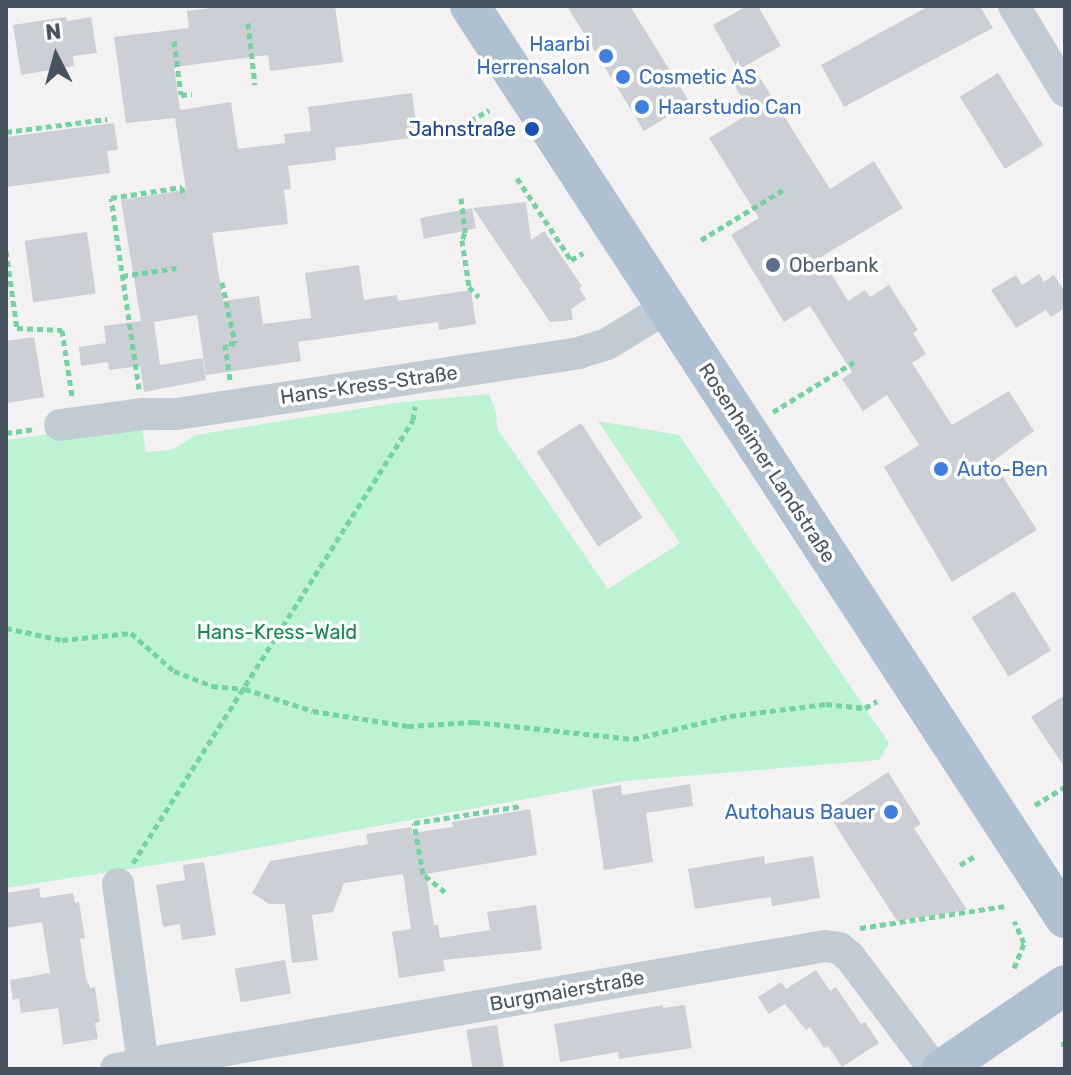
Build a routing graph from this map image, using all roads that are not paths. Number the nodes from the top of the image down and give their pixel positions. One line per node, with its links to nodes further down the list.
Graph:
1 (470, 6): 4 (main road, Rosenheimer Landstraße)
2 (1014, 6): 3 (street)
3 (1065, 91)
4 (666, 308): 5 (street, Hans-Kress-Straße); 7 (main road, Rosenheimer Landstraße)
5 (68, 424)
6 (118, 884): 9 (street, Burgmaierstraße)
7 (1065, 918)
8 (1065, 985): 11 (main road)
9 (130, 1067): 10 (street, Burgmaierstraße)
10 (934, 1069)
11 (942, 1069)

